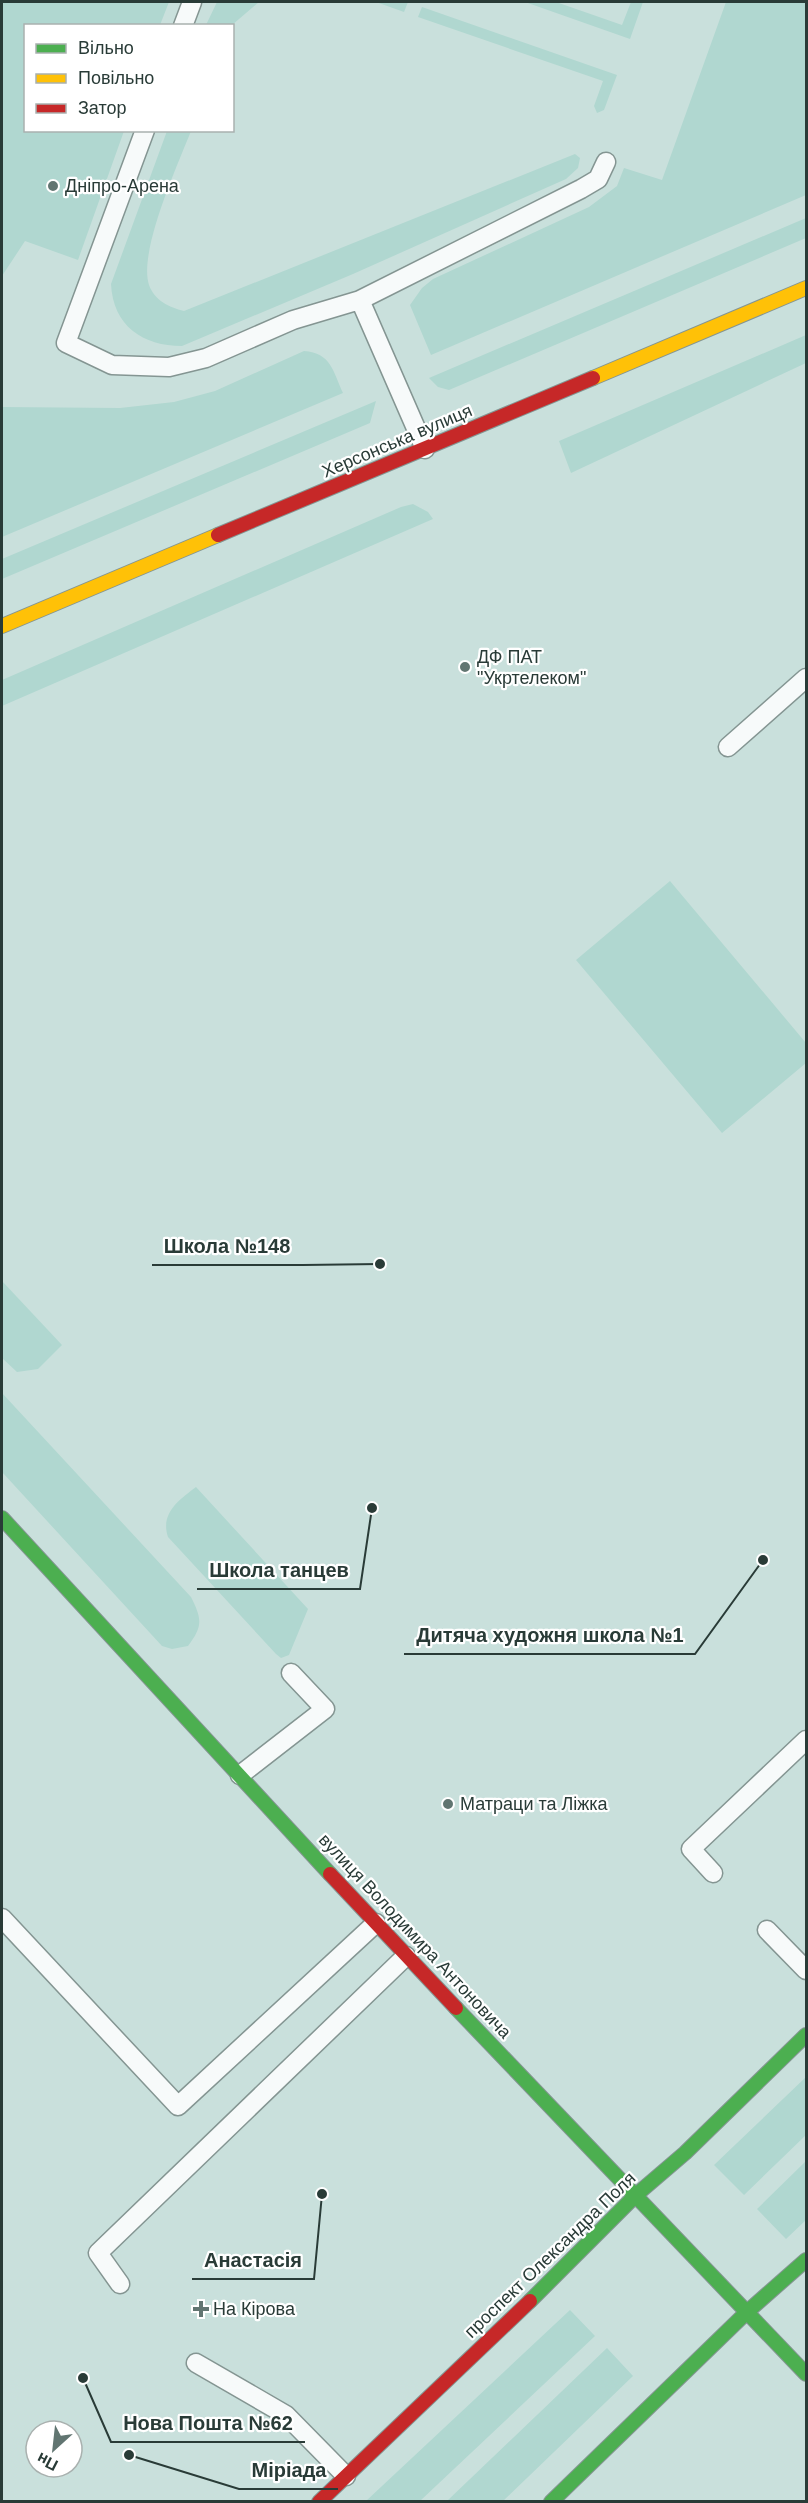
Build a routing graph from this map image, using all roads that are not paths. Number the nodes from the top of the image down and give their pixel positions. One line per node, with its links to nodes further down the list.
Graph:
1 (192, 2): 2 (lane)
2 (184, 24)
3 (144, 132): 6 (lane)
4 (606, 162): 6 (lane)
5 (807, 288): 7 (street, Херсонська вулиця)
6 (360, 300): 7 (lane)
7 (425, 449): 8 (street, Херсонська вулиця)
8 (2, 626)
9 (807, 678): 10 (lane)
10 (728, 747)
11 (2, 1518): 14 (street, вулиця Володимира Антоновича)
12 (291, 1673): 14 (lane)
13 (807, 1740): 15 (lane)
14 (240, 1775): 17 (street, вулиця Володимира Антоновича)
15 (713, 1873)
16 (2, 1918): 17 (lane)
17 (376, 1923): 19 (street, вулиця Володимира Антоновича)
18 (767, 1930): 20 (lane)
19 (405, 1956): 22 (street, вулиця Володимира Антоновича); 24 (lane)
20 (807, 1970)
21 (807, 2035): 22 (street, проспект Олександра Поля)
22 (636, 2195): 25 (street, вулиця Володимира Антоновича); 28 (street, проспект Олександра Поля)
23 (807, 2260): 25 (street)
24 (120, 2284)
25 (747, 2312): 27 (street, вулиця Володимира Антоновича); 30 (street)
26 (196, 2363): 28 (lane)
27 (807, 2374)
28 (346, 2476): 29 (street, проспект Олександра Поля)
29 (320, 2502)
30 (551, 2502)

